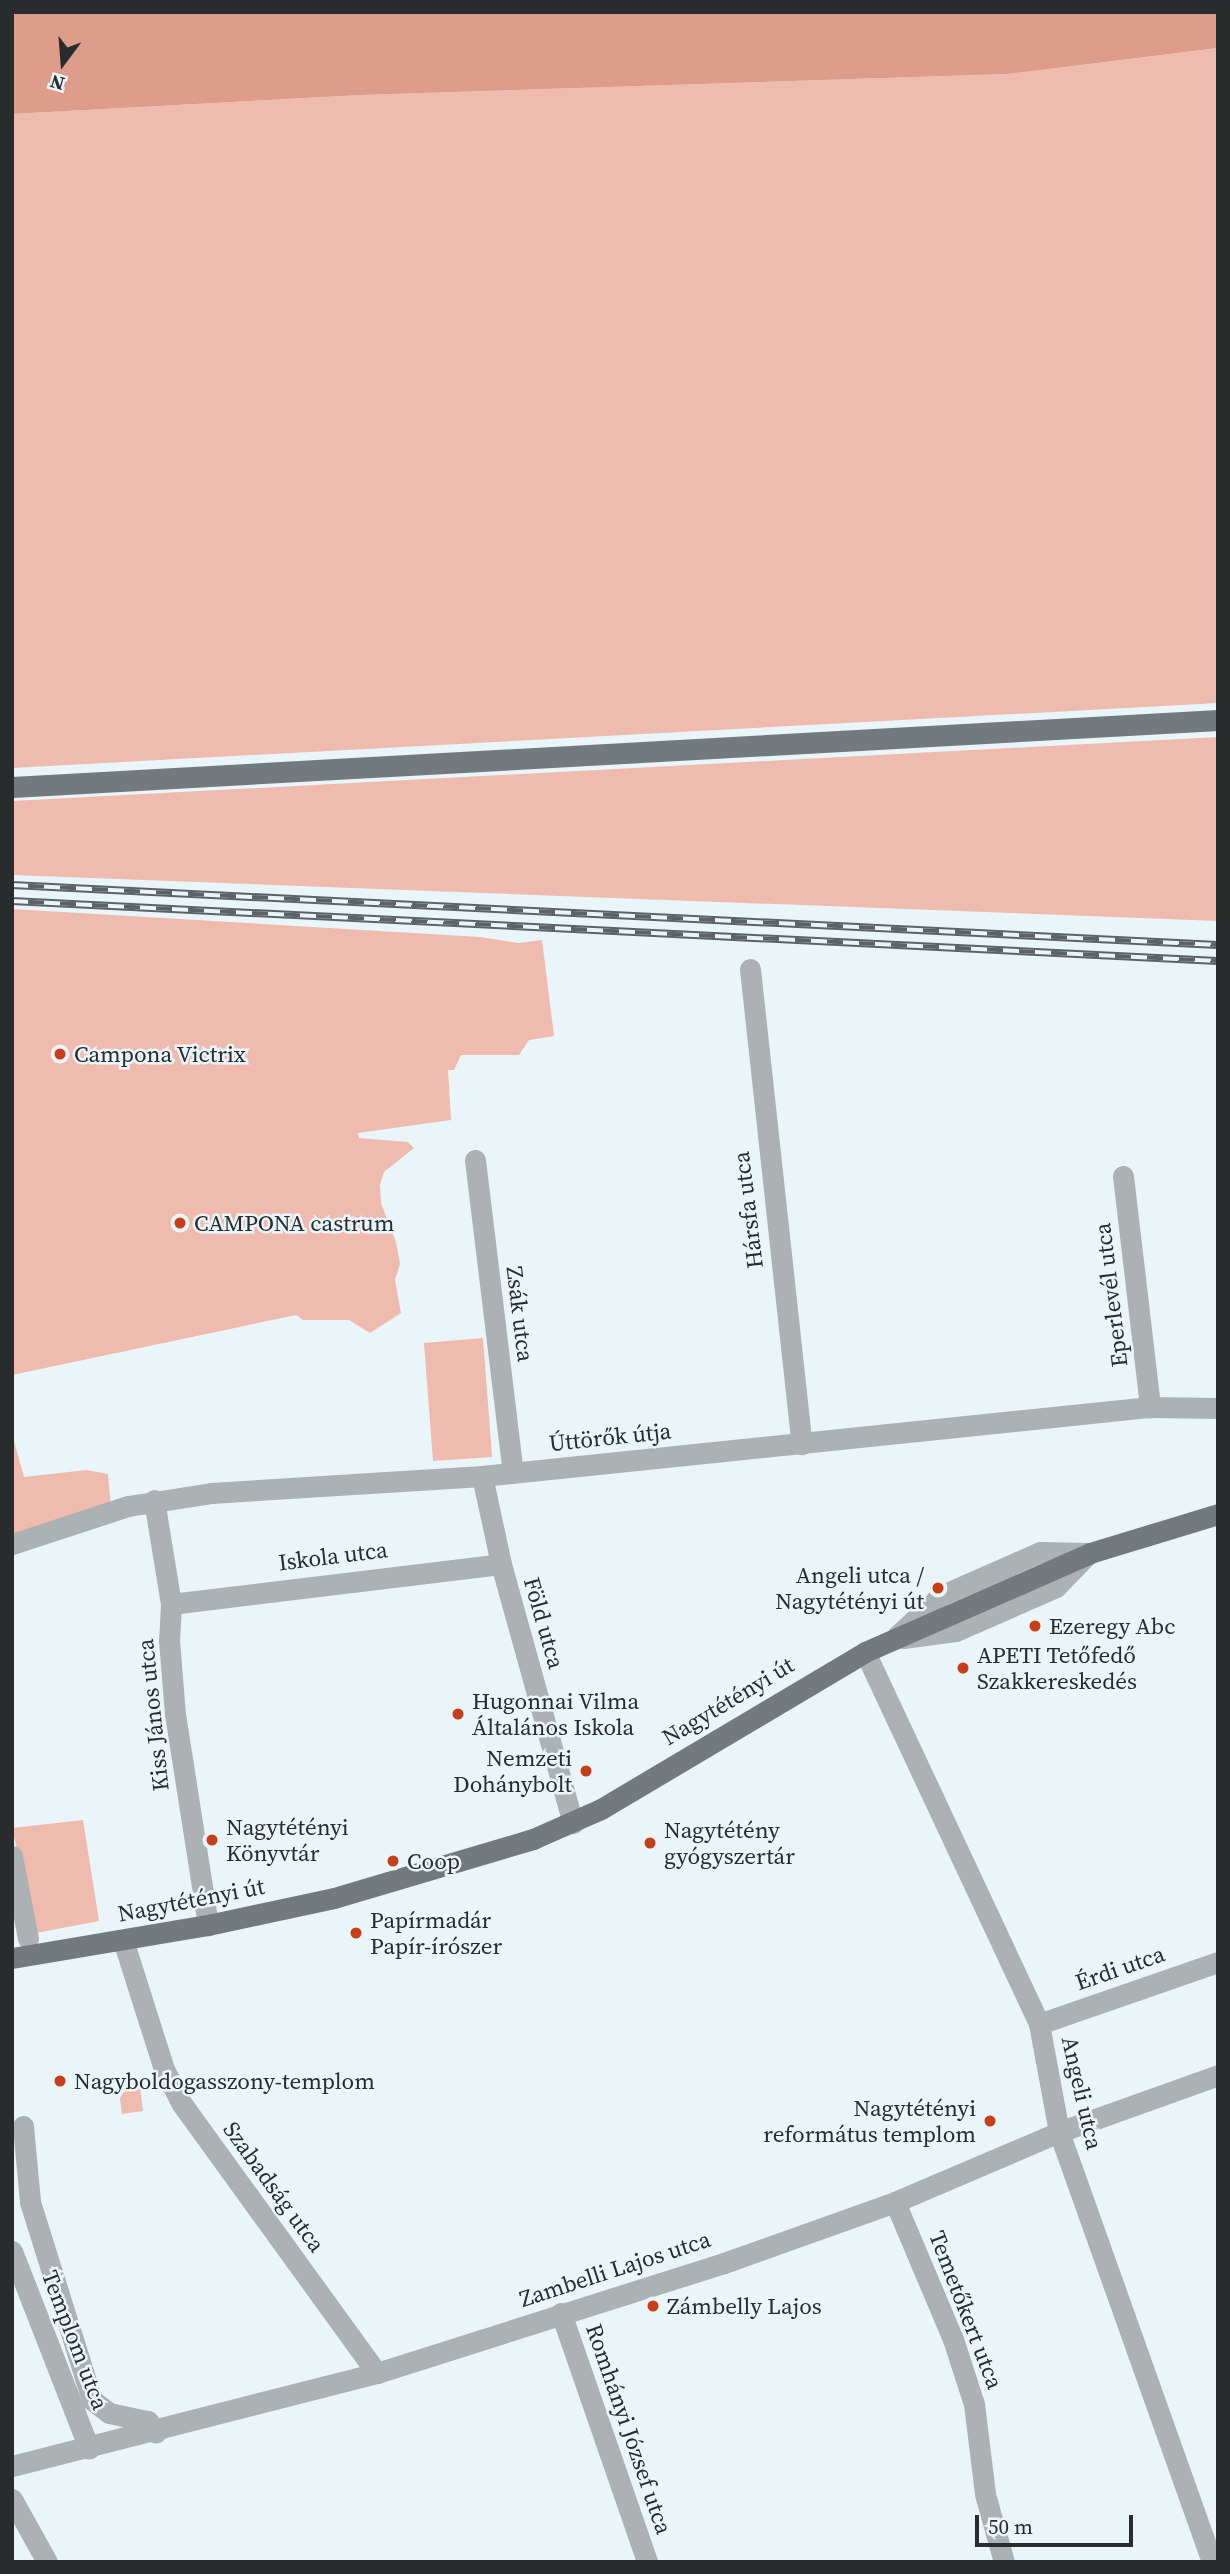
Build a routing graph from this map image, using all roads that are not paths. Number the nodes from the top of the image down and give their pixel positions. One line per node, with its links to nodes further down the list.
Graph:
1 (1218, 720): 2 (main road)
2 (12, 787)
3 (750, 969): 8 (street, Hársfa utca)
4 (475, 1160): 9 (street, Zsák utca)
5 (1123, 1176): 6 (street, Eperlevél utca)
6 (1150, 1407): 7 (street, Úttörők útja); 8 (street, Úttörők útja)
7 (1218, 1408)
8 (802, 1444): 9 (street, Úttörők útja)
9 (513, 1473): 10 (street, Úttörők útja)
10 (482, 1476): 11 (street, Úttörők útja); 14 (street, Föld utca)
11 (153, 1500): 13 (street, Úttörők útja); 15 (street, Kiss János utca)
12 (1218, 1514): 16 (main road, Nagytétényi út)
13 (12, 1544)
14 (501, 1564): 15 (street, Iskola utca); 17 (street, Föld utca)
15 (171, 1604): 19 (street, Kiss János utca)
16 (865, 1652): 17 (main road, Nagytétényi út); 24 (street, Angeli utca)
17 (573, 1823): 19 (main road, Nagytétényi út)
18 (12, 1856): 20 (street)
19 (208, 1925): 21 (main road, Nagytétényi út)
20 (28, 1938)
21 (123, 1940): 22 (main road, Nagytétényi út); 32 (street, Szabadság utca)
22 (12, 1958)
23 (1218, 1962): 24 (street, Érdi utca)
24 (1039, 2024): 27 (street, Angeli utca)
25 (1218, 2075): 27 (street, Zambelli Lajos utca)
26 (23, 2126): 28 (street)
27 (1059, 2132): 29 (street, Zambelli Lajos utca); 40 (street, Angeli utca)
28 (21, 2197): 33 (street)
29 (895, 2202): 31 (street, Zambelli Lajos utca); 39 (street, Temetőkert utca)
30 (12, 2251): 34 (street, Templom utca)
31 (561, 2314): 32 (street, Zambelli Lajos utca); 38 (street, Romhányi József utca)
32 (377, 2373): 33 (street, Zambelli Lajos utca)
33 (156, 2433): 34 (street, Zambelli Lajos utca)
34 (89, 2448): 35 (street, Zambelli Lajos utca)
35 (12, 2466)
36 (12, 2499): 37 (street)
37 (47, 2562)
38 (647, 2562)
39 (1004, 2562)
40 (1212, 2562)

